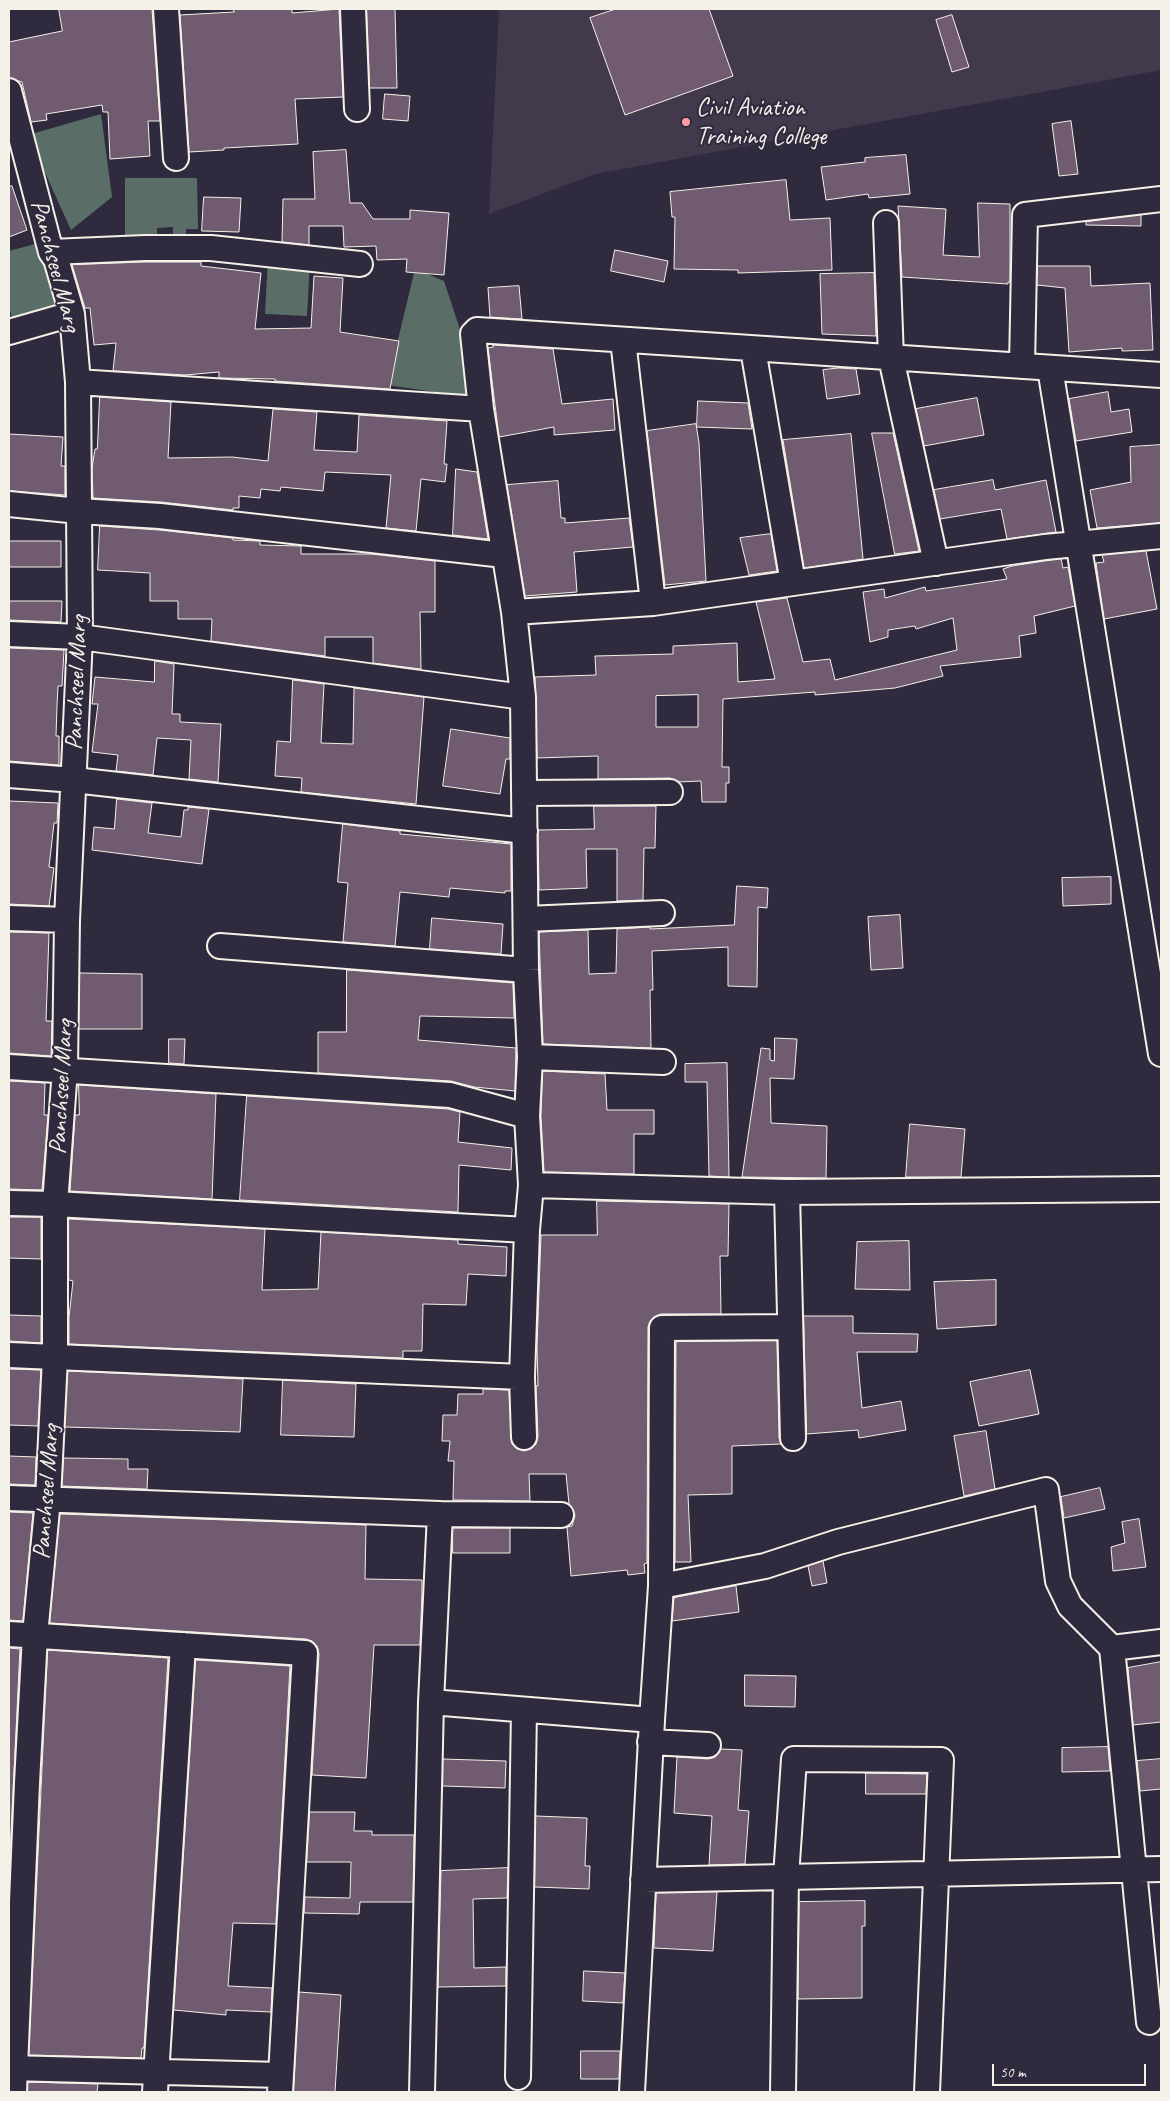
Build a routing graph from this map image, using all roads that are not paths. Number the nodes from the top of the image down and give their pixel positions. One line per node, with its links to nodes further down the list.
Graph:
1 (166, 9): 5 (street)
2 (353, 9): 4 (street)
3 (9, 91): 8 (street, Panchseel Marg)
4 (357, 109)
5 (176, 158)
6 (1161, 199): 15 (street)
7 (886, 222): 14 (street)
8 (51, 252): 9 (street); 10 (street, Panchseel Marg)
9 (360, 264)
10 (72, 314): 11 (street); 18 (street, Panchseel Marg)
11 (9, 332)
12 (623, 340): 13 (street); 19 (street); 27 (street)
13 (753, 349): 14 (street); 26 (street)
14 (891, 358): 15 (street); 25 (street)
15 (1022, 366): 16 (street)
16 (1050, 368): 17 (street); 23 (street)
17 (1161, 375)
18 (78, 382): 19 (street); 21 (street, Panchseel Marg)
19 (481, 409): 24 (street)
20 (9, 504): 21 (street)
21 (79, 511): 24 (street); 30 (street, Panchseel Marg)
22 (1161, 536): 23 (street)
23 (1078, 544): 25 (street); 43 (street)
24 (504, 555): 28 (street)
25 (936, 563): 26 (street)
26 (793, 583): 27 (street)
27 (653, 603): 28 (street)
28 (514, 612): 31 (street)
29 (9, 634): 30 (street)
30 (80, 637): 31 (street); 33 (street, Panchseel Marg)
31 (523, 697): 35 (street)
32 (9, 775): 33 (street)
33 (74, 780): 36 (street); 40 (street, Panchseel Marg)
34 (670, 792): 35 (street)
35 (525, 793): 36 (street)
36 (525, 831): 39 (street)
37 (662, 913): 39 (street)
38 (9, 918): 40 (street)
39 (526, 919): 42 (street)
40 (67, 920): 47 (street, Panchseel Marg)
41 (220, 946): 42 (street)
42 (526, 970): 44 (street)
43 (1161, 1054)
44 (530, 1057): 45 (street); 48 (street)
45 (663, 1062)
46 (9, 1066): 47 (street)
47 (65, 1069): 48 (street); 53 (street, Panchseel Marg)
48 (527, 1116): 49 (street)
49 (532, 1185): 51 (street); 54 (street)
50 (1161, 1189): 51 (street)
51 (787, 1192): 55 (street)
52 (9, 1203): 53 (street)
53 (55, 1204): 54 (street); 57 (street, Panchseel Marg)
54 (527, 1230): 58 (street)
55 (790, 1327): 60 (street); 65 (street)
56 (9, 1355): 57 (street)
57 (55, 1358): 58 (street); 62 (street, Panchseel Marg)
58 (522, 1377): 59 (street)
59 (524, 1437)
60 (792, 1438)
61 (9, 1498): 62 (street)
62 (48, 1499): 63 (street); 67 (street, Panchseel Marg)
63 (440, 1514): 64 (street); 71 (street)
64 (561, 1515)
65 (661, 1586): 70 (street); 73 (street)
66 (9, 1634): 67 (street)
67 (35, 1636): 69 (street); 75 (street, Panchseel Marg)
68 (1161, 1642): 70 (street)
69 (183, 1645): 85 (street); 86 (street)
70 (1112, 1648): 77 (street)
71 (431, 1702): 72 (street); 88 (street)
72 (524, 1710): 73 (street); 84 (street)
73 (651, 1731): 74 (street); 80 (street)
74 (708, 1745)
75 (18, 1783): 81 (street, Panchseel Marg)
76 (1161, 1869): 77 (street)
77 (1134, 1870): 78 (street); 82 (street)
78 (935, 1874): 79 (street); 79 (street); 91 (street)
79 (786, 1877): 80 (street); 90 (street)
80 (643, 1880): 89 (street)
81 (14, 1932): 83 (street, Panchseel Marg)
82 (1149, 2022)
83 (12, 2068): 85 (street); 87 (street, Panchseel Marg)
84 (518, 2077)
85 (155, 2082): 86 (street)
86 (281, 2084)
87 (14, 2092)
88 (422, 2092)
89 (632, 2092)
90 (783, 2092)
91 (927, 2092)

